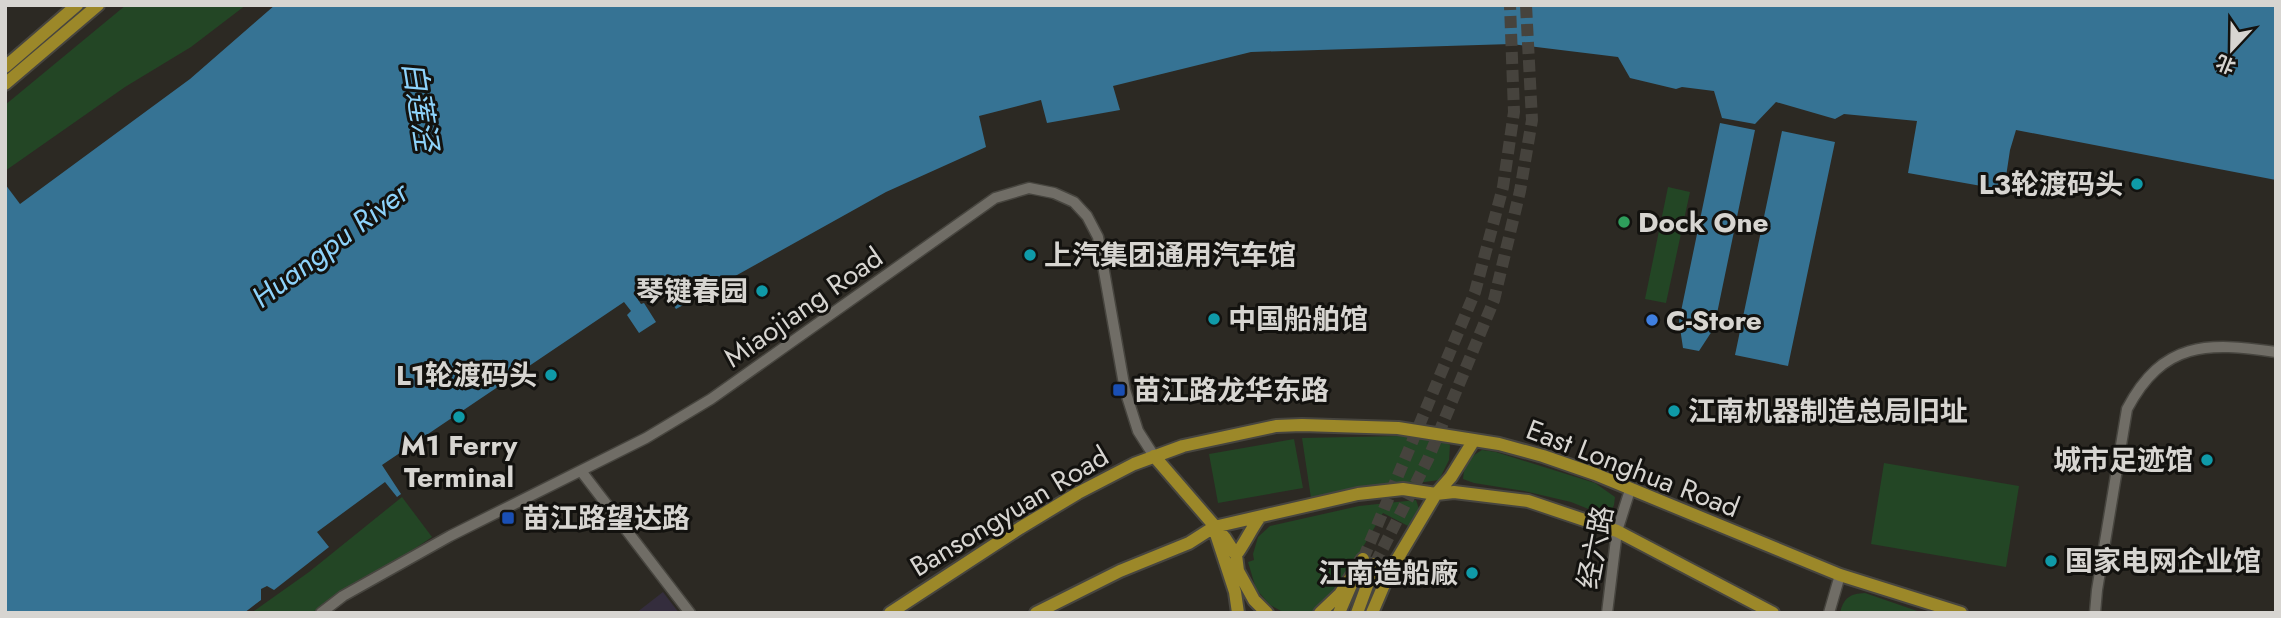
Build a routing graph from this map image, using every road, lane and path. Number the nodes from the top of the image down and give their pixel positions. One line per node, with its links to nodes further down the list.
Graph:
1 (77, 5): 3 (main road)
2 (98, 5): 4 (main road)
3 (5, 66)
4 (5, 84)
5 (2276, 352): 31 (street)
6 (1474, 440): 7 (main road, East Longhua Road); 9 (main road, East Longhua Road); 10 (main road)
7 (1154, 456): 8 (street, Miaojiang Road); 12 (main road); 19 (main road, Bansongyuan Road)
8 (581, 471): 17 (street, Miaojiang Road); 18 (street)
9 (1630, 490): 13 (street, 经六路); 16 (main road, East Longhua Road)
10 (1436, 494): 11 (main road); 13 (main road); 26 (main road)
11 (1260, 517): 12 (main road); 14 (main road)
12 (1214, 527): 14 (main road); 20 (main road); 21 (main road)
13 (1617, 531): 27 (street, 经六路); 28 (main road)
14 (1236, 555): 22 (main road)
15 (1369, 562): 23 (main road); 24 (main road); 25 (main road)
16 (1840, 575): 29 (street); 30 (main road, East Longhua Road)
17 (321, 613)
18 (690, 613)
19 (890, 613)
20 (1036, 613)
21 (1238, 613)
22 (1267, 613)
23 (1320, 613)
24 (1339, 613)
25 (1357, 613)
26 (1372, 613)
27 (1606, 613)
28 (1773, 613)
29 (1829, 613)
30 (1961, 613)
31 (2095, 613)

